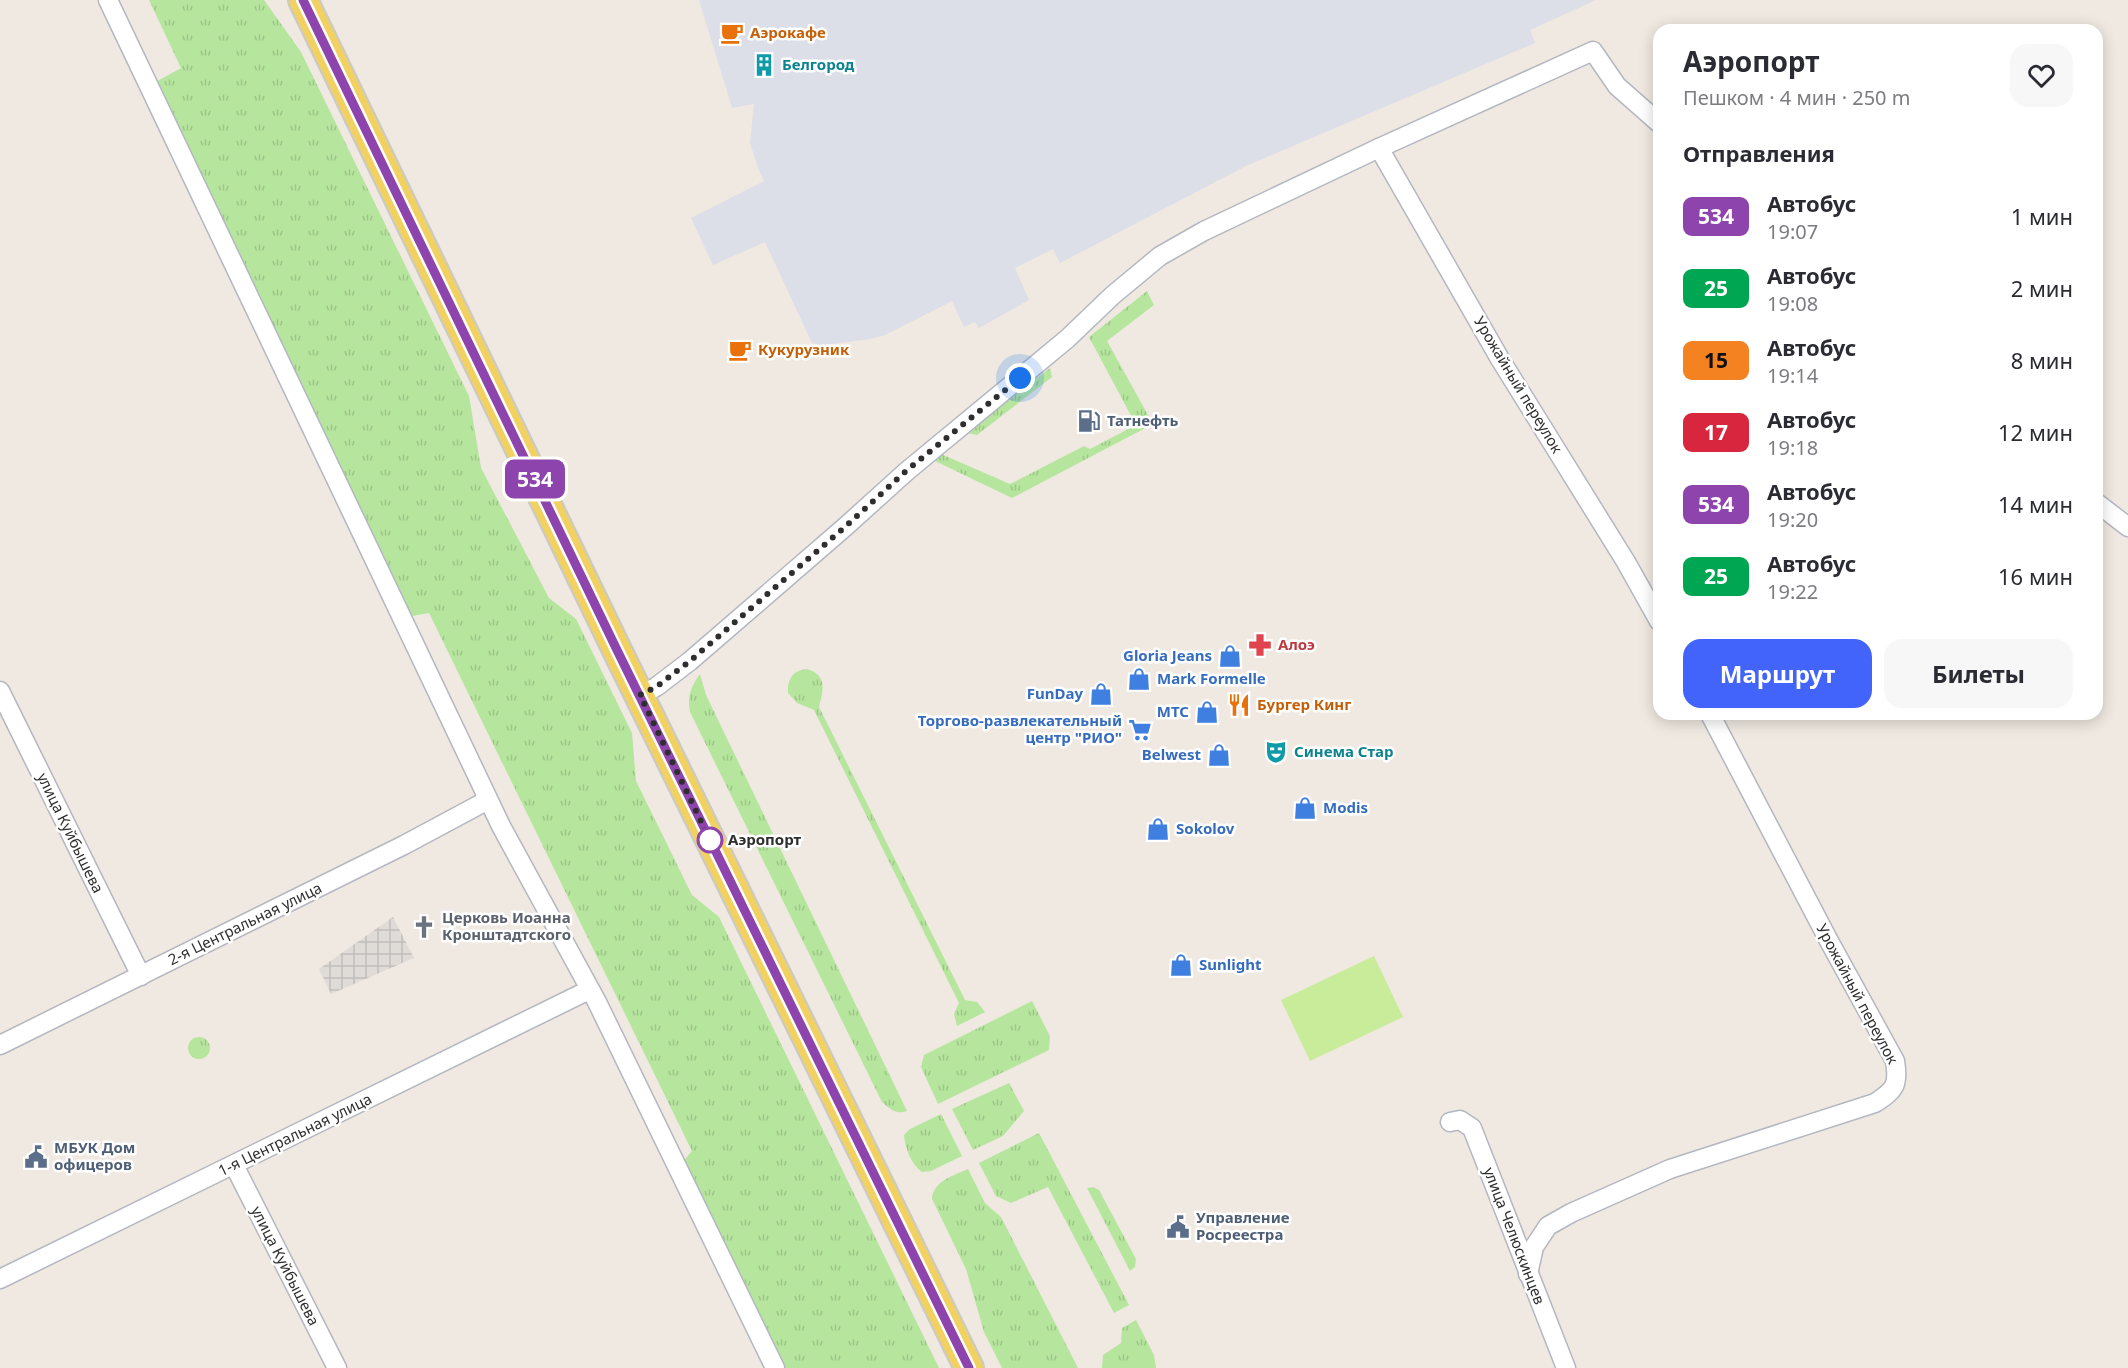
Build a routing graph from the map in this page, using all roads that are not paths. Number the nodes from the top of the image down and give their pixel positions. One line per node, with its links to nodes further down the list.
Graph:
1 (108, 0): 11 (street)
2 (303, 0): 9 (main road)
3 (1653, 118): 4 (street)
4 (1378, 148): 7 (street, Урожайный переулок); 9 (street)
5 (2103, 508): 6 (street)
6 (2128, 527)
7 (1653, 610)
8 (0, 691): 12 (street, улица Куйбышева)
9 (640, 695): 21 (main road)
10 (1713, 720): 17 (street, Урожайный переулок)
11 (488, 800): 12 (street, 2-я Центральная улица); 13 (street)
12 (141, 976): 14 (street, 2-я Центральная улица)
13 (589, 990): 16 (street, 1-я Центральная улица); 20 (street)
14 (0, 1045)
15 (1450, 1122): 17 (street, улица Челюскинцев)
16 (234, 1165): 18 (street, 1-я Центральная улица); 19 (street, улица Куйбышева)
17 (1528, 1274): 22 (street, улица Челюскинцев)
18 (0, 1279)
19 (336, 1368)
20 (775, 1368)
21 (969, 1368)
22 (1566, 1368)

